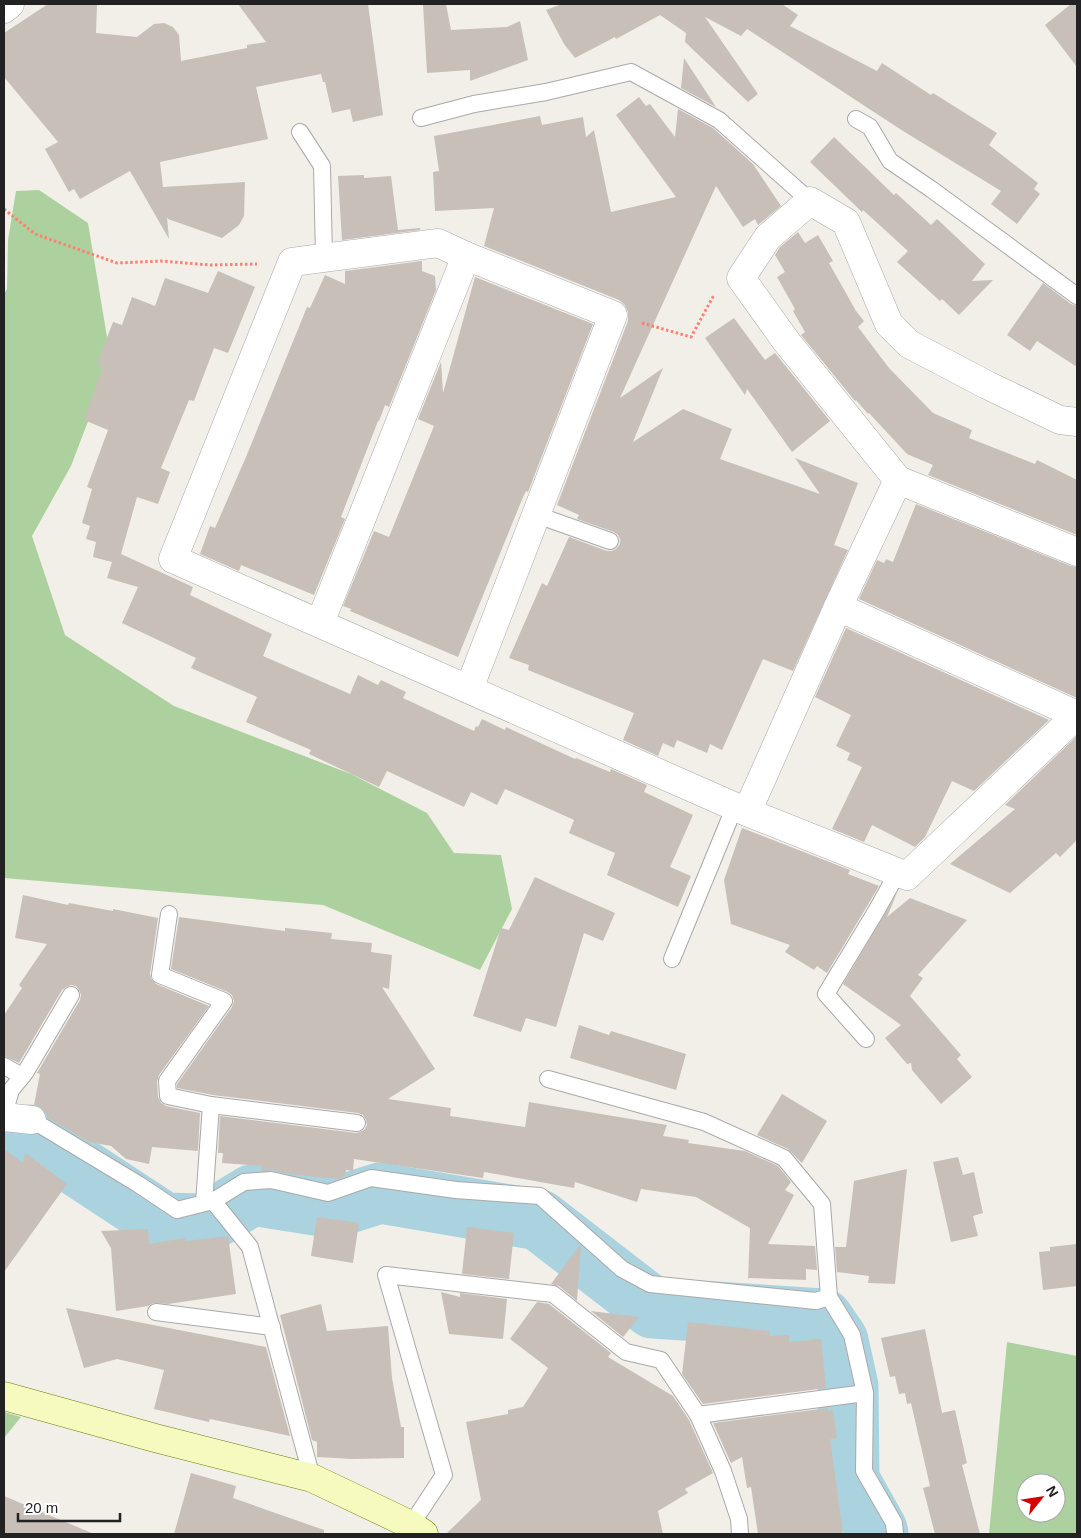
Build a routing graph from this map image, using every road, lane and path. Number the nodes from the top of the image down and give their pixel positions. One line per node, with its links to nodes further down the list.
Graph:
1 (10, 4): 2 (street)
2 (4, 9)
3 (421, 118): 6 (lane)
4 (856, 119): 12 (lane)
5 (300, 132): 9 (lane)
6 (810, 201): 11 (street); 14 (street)
7 (4, 209): 10 (path)
8 (466, 256): 9 (street); 13 (street); 20 (street)
9 (324, 258): 10 (street)
10 (292, 262): 20 (street)
11 (741, 278): 13 (path); 15 (street)
12 (1077, 296)
13 (614, 315): 16 (street)
14 (1077, 422)
15 (898, 480): 18 (street); 19 (street)
16 (537, 515): 17 (lane); 21 (street)
17 (610, 541)
18 (1077, 552)
19 (838, 607): 22 (street); 23 (street)
20 (320, 623): 21 (street)
21 (469, 689): 23 (street)
22 (1077, 715): 24 (street)
23 (741, 809): 24 (street); 26 (lane)
24 (898, 872): 28 (lane)
25 (169, 914): 32 (lane)
26 (672, 959)
27 (71, 995): 30 (lane)
28 (866, 1038)
29 (4, 1066): 30 (lane)
30 (22, 1076): 33 (lane)
31 (548, 1079): 37 (lane)
32 (211, 1105): 35 (lane); 36 (lane)
33 (4, 1116): 34 (street)
34 (32, 1120): 36 (lane)
35 (357, 1124)
36 (209, 1202): 37 (lane); 39 (lane)
37 (829, 1297): 40 (lane)
38 (156, 1312): 39 (lane)
39 (272, 1327): 43 (lane)
40 (864, 1393): 42 (lane); 46 (lane)
41 (4, 1396): 43 (street)
42 (698, 1415): 44 (lane); 45 (lane)
43 (312, 1478): 44 (street)
44 (417, 1530)
45 (740, 1534)
46 (895, 1534)

